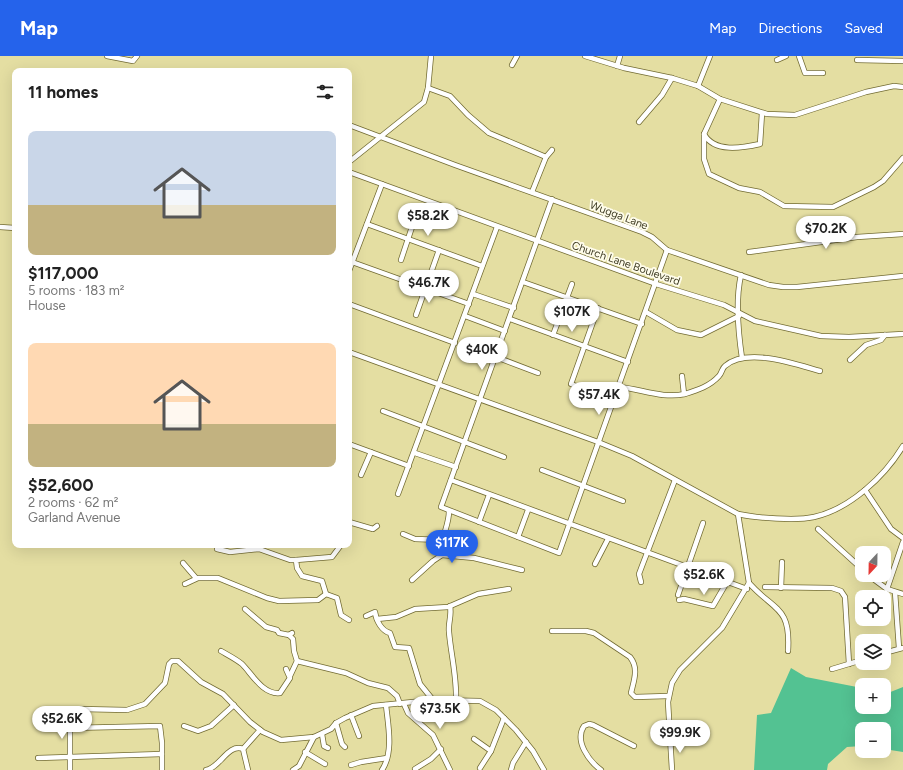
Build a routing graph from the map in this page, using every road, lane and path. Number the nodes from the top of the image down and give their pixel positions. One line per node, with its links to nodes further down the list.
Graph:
1 (107, 56): 2 (street)
2 (137, 56)
3 (431, 56): 19 (street)
4 (517, 56): 13 (street)
5 (585, 56): 14 (street)
6 (620, 56): 14 (street)
7 (710, 56): 17 (street)
8 (786, 56): 10 (street)
9 (799, 56): 15 (street)
10 (777, 60)
11 (857, 60): 12 (street)
12 (903, 61)
13 (512, 65)
14 (617, 66): 16 (street)
15 (824, 73)
16 (672, 78): 17 (street); 22 (street)
17 (698, 86): 20 (street)
18 (903, 86): 21 (street)
19 (428, 88): 25 (street); 27 (street)
20 (720, 99): 21 (street); 24 (street)
21 (762, 113): 24 (street)
22 (639, 122)
23 (352, 126): 25 (street, Wugga Lane)
24 (704, 134): 28 (street)
25 (379, 136): 29 (street); 32 (street, Wugga Lane)
26 (552, 150): 27 (street)
27 (546, 157): 32 (street)
28 (903, 158)
29 (352, 159)
30 (352, 173): 31 (street, Church Lane Boulevard)
31 (382, 184): 34 (street); 37 (street, Church Lane Boulevard)
32 (532, 192): 33 (street, Wugga Lane)
33 (552, 199): 41 (street); 43 (street, Wugga Lane)
34 (367, 224): 40 (street); 46 (street)
35 (0, 227): 38 (street)
36 (412, 227): 40 (street)
37 (497, 227): 41 (street, Church Lane Boulevard); 47 (street)
38 (12, 228)
39 (903, 234): 44 (street)
40 (409, 239): 42 (street); 45 (street)
41 (538, 241): 50 (street); 52 (street, Church Lane Boulevard)
42 (439, 250): 47 (street); 53 (street)
43 (667, 250): 48 (street, Wugga Lane); 52 (street)
44 (749, 252)
45 (401, 260)
46 (352, 262): 53 (street)
47 (482, 266): 54 (street)
48 (741, 274): 49 (street, Wugga Lane); 61 (street)
49 (903, 276)
50 (523, 282): 55 (street); 58 (street)
51 (572, 284): 55 (street)
52 (656, 284): 60 (street); 61 (street, Church Lane Boulevard)
53 (426, 288): 56 (street); 62 (street)
54 (473, 294): 56 (street); 58 (street)
55 (567, 297): 59 (street); 68 (street)
56 (469, 304): 63 (street)
57 (352, 305): 70 (street)
58 (514, 308): 64 (street)
59 (598, 308): 65 (street); 71 (street)
60 (646, 312): 61 (street); 65 (street)
61 (739, 314): 69 (street, Church Lane Boulevard); 74 (street)
62 (416, 315)
63 (465, 316): 66 (street); 70 (street)
64 (510, 319): 66 (street); 68 (street)
65 (642, 324): 76 (street)
66 (505, 331): 73 (street)
67 (903, 334): 69 (street, Church Lane Boulevard)
68 (553, 335): 71 (street)
69 (885, 335): 75 (street)
70 (455, 343): 80 (street)
71 (584, 346): 76 (street); 84 (street)
72 (352, 353): 80 (street)
73 (496, 357): 78 (street); 83 (street)
74 (742, 358): 77 (street); 82 (street)
75 (850, 360)
76 (628, 362): 81 (street)
77 (820, 370)
78 (538, 373)
79 (682, 376): 82 (street)
80 (440, 385): 83 (street); 86 (street)
81 (619, 387): 82 (street); 84 (street)
82 (684, 394)
83 (480, 400): 87 (street); 88 (street)
84 (614, 400): 88 (street)
85 (383, 411): 86 (street)
86 (424, 427): 87 (street); 92 (street)
87 (465, 442): 93 (street); 95 (street)
88 (598, 442): 99 (street); 100 (street)
89 (352, 445): 91 (street)
90 (903, 446): 101 (street)
91 (371, 452): 94 (street); 97 (street)
92 (415, 453): 94 (street); 95 (street)
93 (504, 457)
94 (409, 466): 102 (street)
95 (456, 468): 98 (street)
96 (542, 470): 100 (street)
97 (361, 475)
98 (451, 480): 103 (street); 105 (street)
99 (675, 480): 107 (street); 122 (street)
100 (584, 485): 104 (street); 111 (street)
101 (865, 490): 107 (street); 116 (street)
102 (398, 494)
103 (489, 495): 106 (street); 108 (street)
104 (623, 501)
105 (449, 510): 108 (street); 118 (street)
106 (528, 510): 111 (street); 115 (street)
107 (738, 514): 135 (street)
108 (479, 522): 115 (street)
109 (352, 523): 112 (street)
110 (702, 524): 129 (street)
111 (569, 525): 115 (street); 117 (street)
112 (377, 526)
113 (818, 529): 126 (street)
114 (403, 534): 118 (street)
115 (518, 537)
116 (903, 538)
117 (608, 539): 122 (street); 127 (street)
118 (442, 540): 123 (street)
119 (903, 542): 142 (street)
120 (339, 548): 124 (street)
121 (217, 549): 124 (street)
122 (647, 552): 129 (street); 133 (street)
123 (442, 555): 130 (street); 132 (street)
124 (296, 560): 144 (street)
125 (782, 562): 139 (street)
126 (855, 563)
127 (595, 564)
128 (182, 565): 131 (street)
129 (686, 567): 134 (street); 134 (street)
130 (522, 570)
131 (196, 578): 137 (street); 144 (street)
132 (412, 580)
133 (641, 582)
134 (727, 582): 141 (street)
135 (749, 582): 141 (street); 154 (street)
136 (878, 582): 142 (street)
137 (185, 584)
138 (765, 587): 139 (street)
139 (781, 588): 158 (street)
140 (509, 589): 146 (street)
141 (746, 589): 162 (street)
142 (887, 589): 143 (street)
143 (895, 592): 145 (street); 152 (street)
144 (326, 594): 150 (street)
145 (903, 594)
146 (450, 606): 149 (street); 164 (street)
147 (245, 609): 156 (street)
148 (366, 616): 149 (street)
149 (377, 619): 163 (street)
150 (349, 620)
151 (552, 631): 162 (street)
152 (901, 648): 155 (street)
153 (221, 651): 161 (street)
154 (788, 651)
155 (891, 651)
156 (297, 661): 161 (street); 165 (street)
157 (855, 662): 158 (street)
158 (849, 664): 160 (street)
159 (286, 669): 161 (street)
160 (832, 669)
161 (290, 676)
162 (668, 696): 204 (street)
163 (433, 700): 164 (street); 165 (street)
164 (456, 701): 169 (street)
165 (402, 704): 167 (street); 182 (street)
166 (234, 705): 171 (street); 172 (street); 173 (street)
167 (386, 705): 168 (street); 189 (street)
168 (351, 715): 170 (street); 175 (street)
169 (504, 718): 178 (street); 184 (street)
170 (336, 723): 174 (street); 180 (street)
171 (184, 726)
172 (70, 728): 186 (street); 187 (street)
173 (260, 730): 176 (street); 183 (street)
174 (322, 734): 176 (street); 181 (street)
175 (359, 736)
176 (314, 737): 185 (street)
177 (474, 739): 184 (street)
178 (526, 742): 201 (street); 202 (street)
179 (634, 746): 203 (street)
180 (345, 747)
181 (328, 748)
182 (441, 748): 193 (street); 200 (street)
183 (243, 749): 196 (street); 197 (street)
184 (491, 751): 192 (street)
185 (305, 752): 190 (street); 198 (street)
186 (162, 754): 187 (street); 195 (street)
187 (70, 757): 188 (street); 194 (street)
188 (38, 758)
189 (387, 758): 191 (street); 199 (street)
190 (325, 764)
191 (351, 765)
192 (480, 768)
193 (415, 769)
194 (70, 770)
195 (162, 770)
196 (206, 770)
197 (248, 770)
198 (293, 770)
199 (382, 770)
200 (450, 770)
201 (511, 770)
202 (544, 770)
203 (601, 770)
204 (672, 770)

